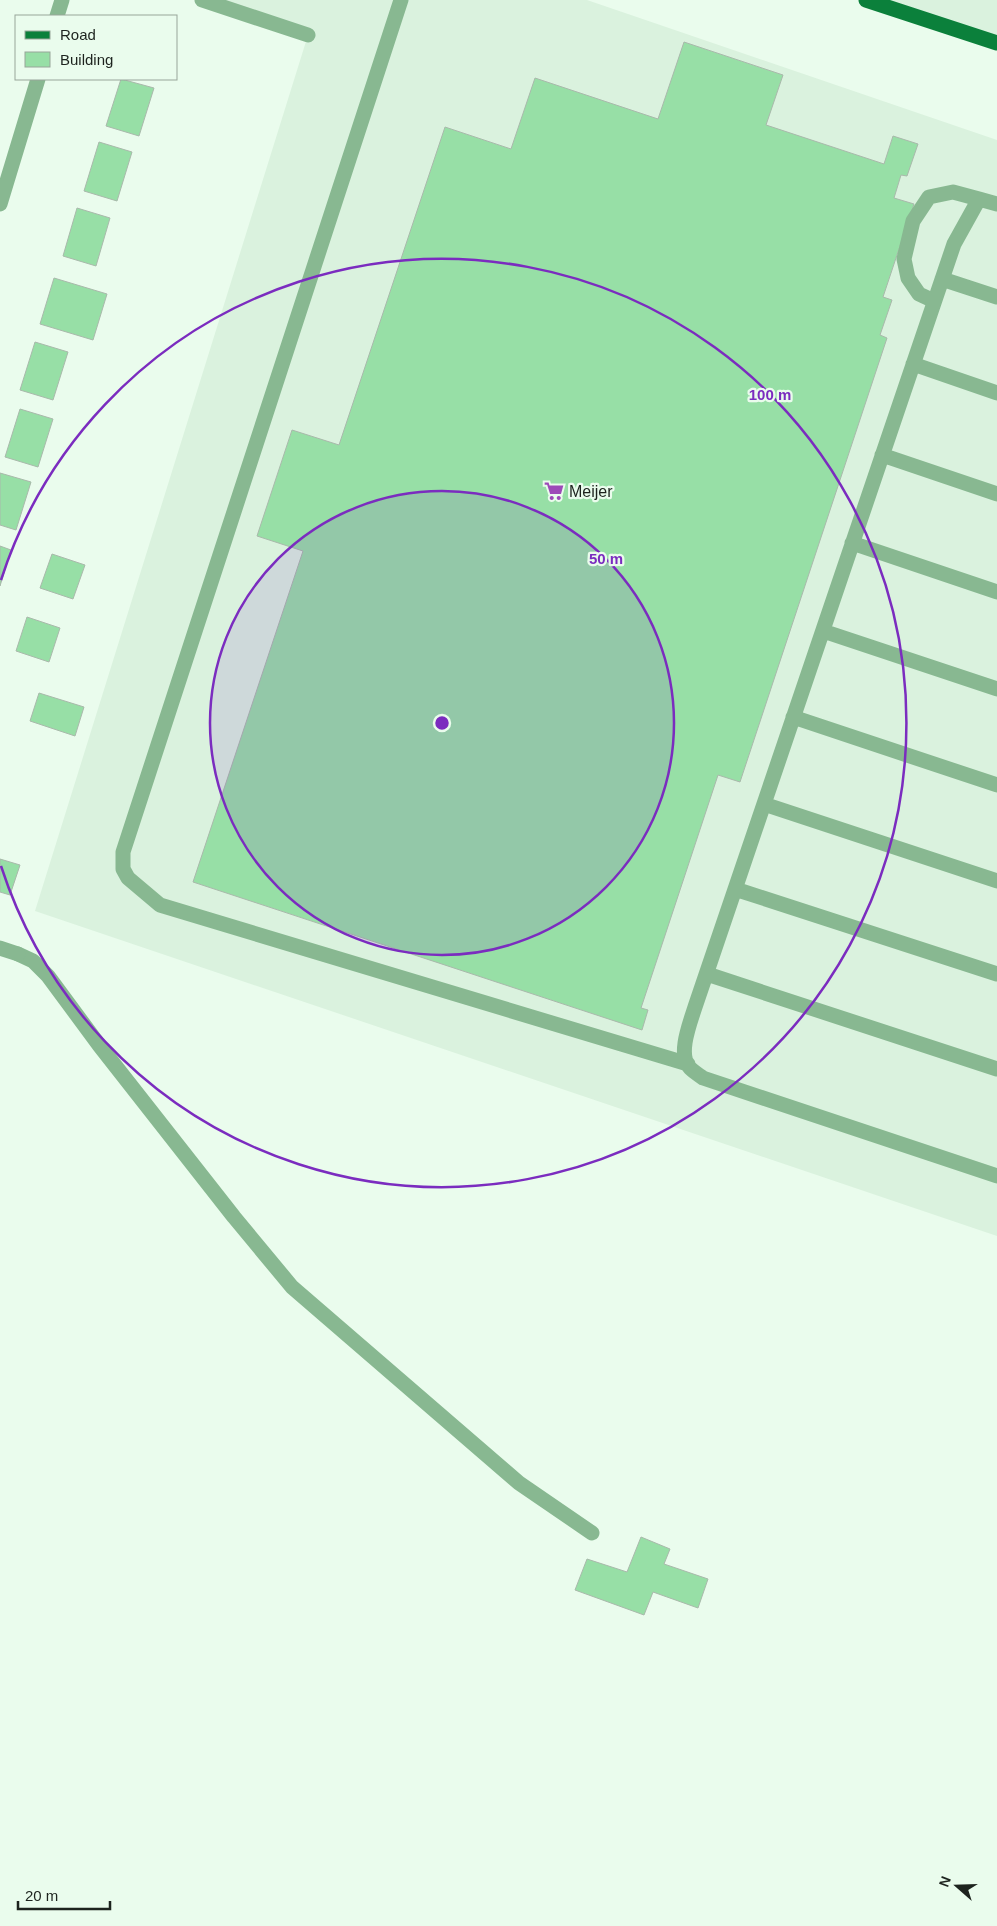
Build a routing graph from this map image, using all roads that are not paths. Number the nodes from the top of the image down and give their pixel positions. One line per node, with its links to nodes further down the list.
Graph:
1 (62, 0): 5 (street)
2 (202, 0): 6 (street)
3 (400, 0): 31 (street)
4 (866, 0): 7 (main road)
5 (57, 15)
6 (308, 35)
7 (997, 43)
8 (38, 80): 10 (street)
9 (979, 199): 11 (street); 12 (street); 14 (street)
10 (0, 204)
11 (997, 204)
12 (942, 279): 13 (street); 14 (street)
13 (997, 297)
14 (934, 301): 15 (street)
15 (913, 364): 16 (street); 17 (street)
16 (997, 392)
17 (882, 455): 18 (street); 19 (street)
18 (997, 494)
19 (852, 543): 20 (street); 21 (street)
20 (997, 592)
21 (823, 631): 22 (street); 23 (street)
22 (997, 689)
23 (794, 717): 24 (street); 25 (street)
24 (997, 785)
25 (764, 804): 26 (street); 27 (street)
26 (997, 881)
27 (735, 888): 29 (street); 30 (street)
28 (0, 948): 34 (street)
29 (707, 974): 31 (street); 32 (street)
30 (997, 974)
31 (688, 1064): 33 (street)
32 (997, 1069)
33 (997, 1176)
34 (592, 1533)

